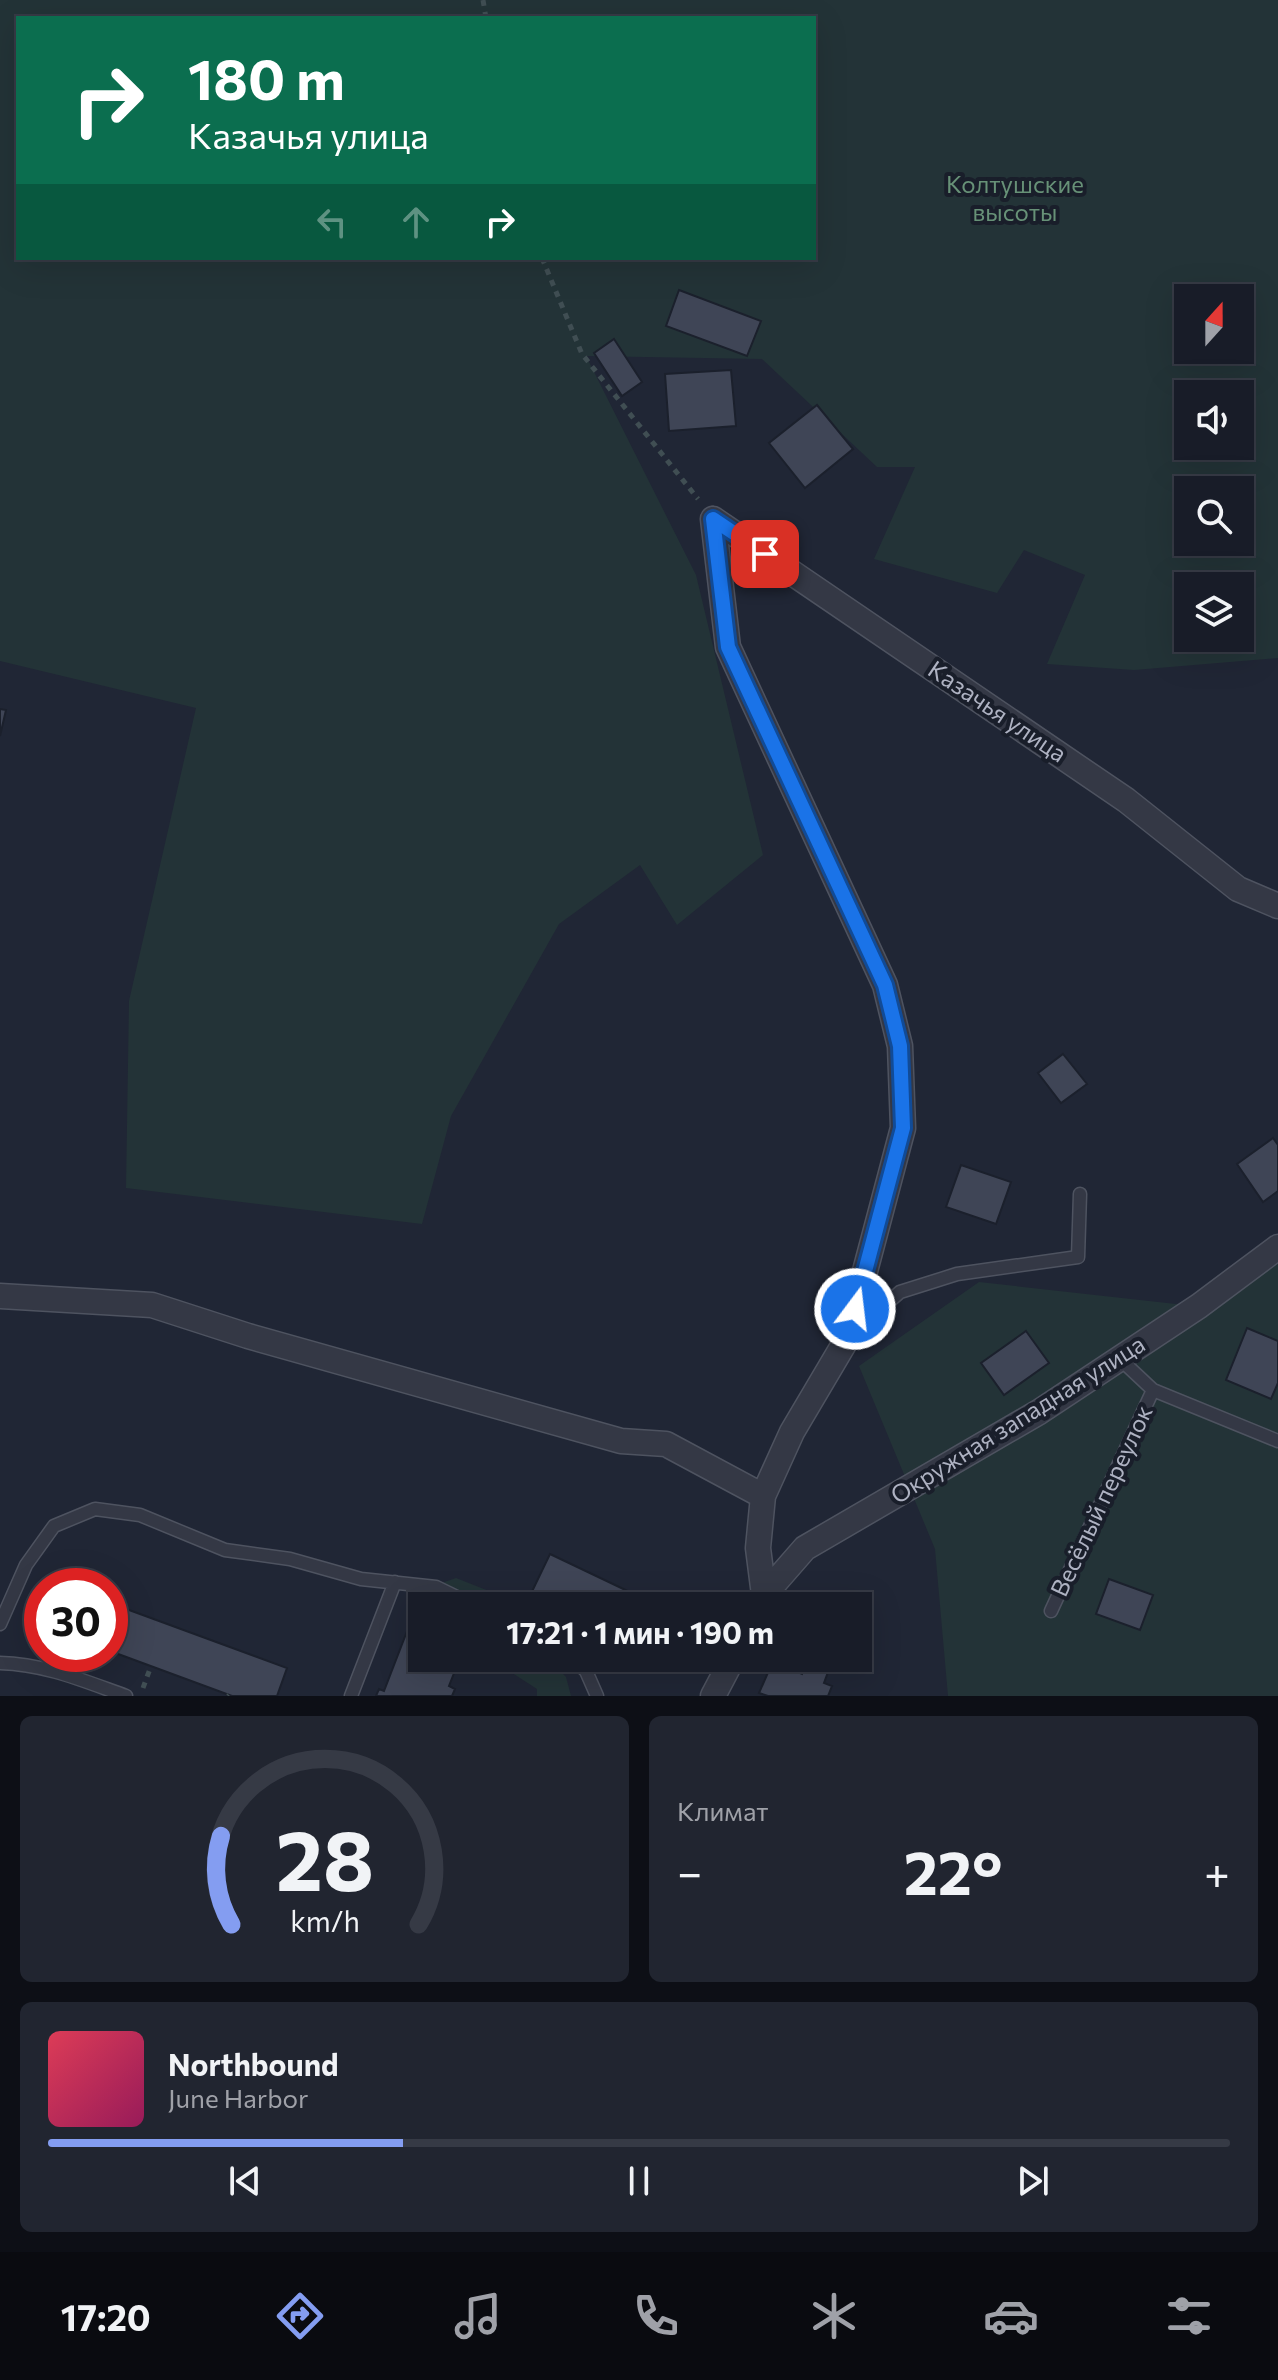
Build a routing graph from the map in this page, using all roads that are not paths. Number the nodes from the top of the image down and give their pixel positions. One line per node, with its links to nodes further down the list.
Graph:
1 (1278, 906): 5 (street, Казачья улица)
2 (1080, 1194): 5 (lane)
3 (1278, 1247): 6 (street, Окружная западная улица)
4 (0, 1296): 9 (street)
5 (847, 1339): 9 (street)
6 (1120, 1359): 7 (lane, Весёлый переулок); 13 (street, Окружная западная улица)
7 (1153, 1390): 8 (lane); 14 (lane, Весёлый переулок)
8 (1278, 1441)
9 (763, 1496): 12 (street)
10 (395, 1582): 11 (lane); 15 (lane); 20 (lane)
11 (446, 1592)
12 (760, 1592)
13 (768, 1592)
14 (1051, 1611)
15 (0, 1624)
16 (0, 1663): 19 (lane)
17 (586, 1672): 21 (lane)
18 (726, 1672): 22 (street)
19 (126, 1696)
20 (351, 1696)
21 (597, 1696)
22 (713, 1696)

